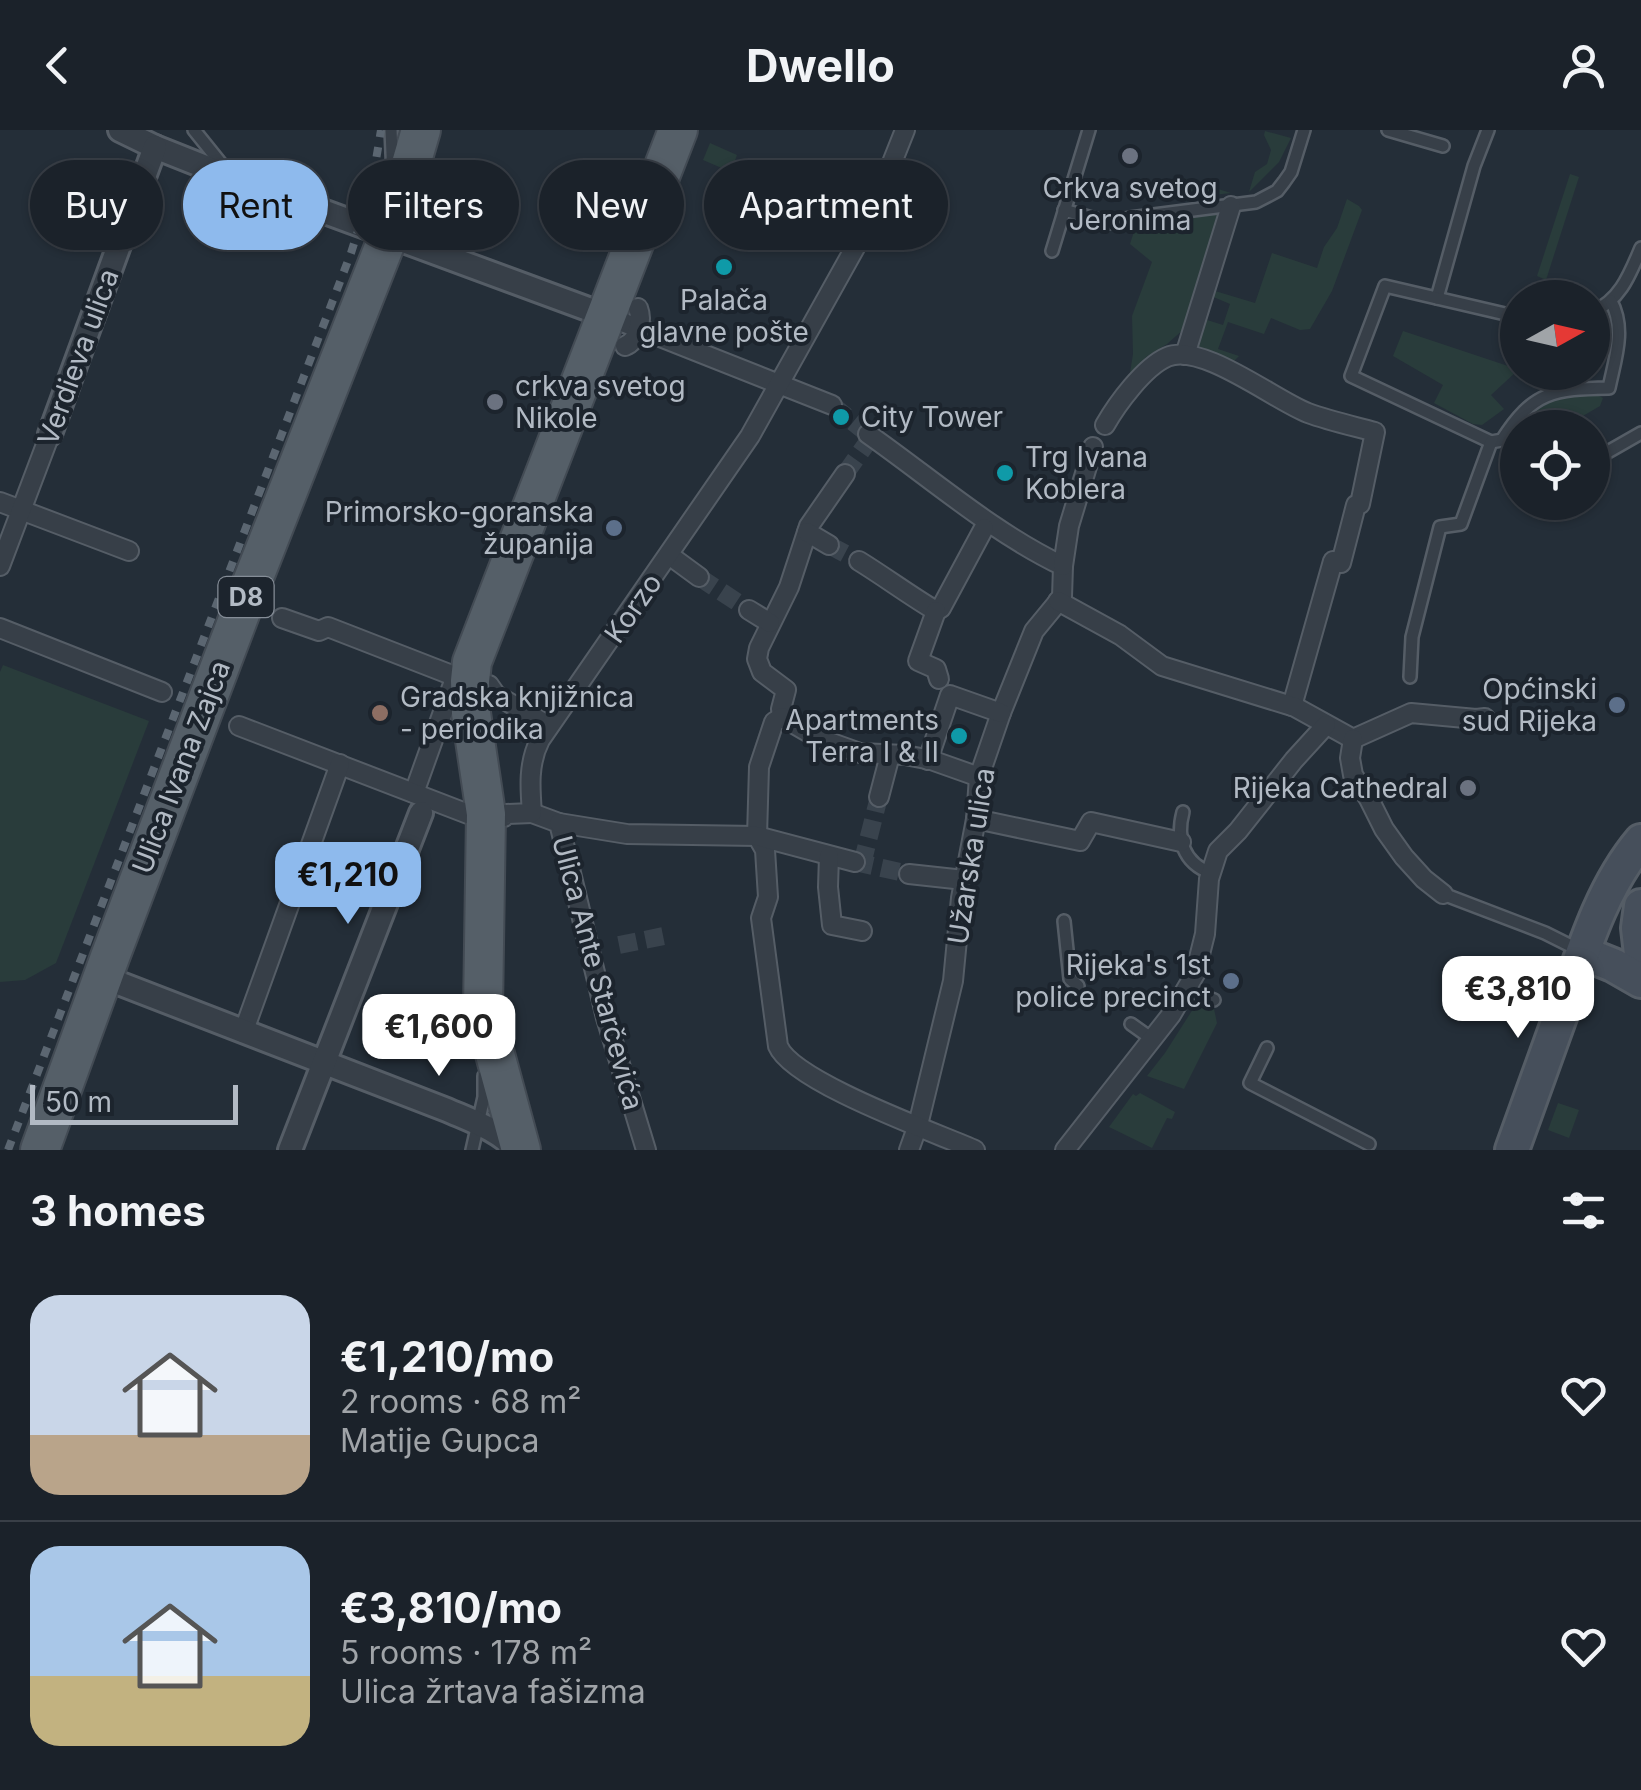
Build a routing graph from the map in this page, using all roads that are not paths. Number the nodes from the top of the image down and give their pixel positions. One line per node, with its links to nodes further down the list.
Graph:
1 (120, 130): 12 (street)
2 (194, 130): 14 (lane)
3 (391, 130): 15 (lane)
4 (421, 130): 16 (main road, D8)
5 (678, 130): 26 (main road)
6 (905, 130): 28 (street, Korzo)
7 (1089, 130): 18 (lane)
8 (1304, 130): 17 (lane)
9 (1388, 130): 11 (lane)
10 (1488, 130): 23 (lane)
11 (1443, 146)
12 (155, 147): 13 (street); 32 (street, Verdieva ulica)
13 (188, 160)
14 (218, 160)
15 (391, 160)
16 (412, 160)
17 (1230, 206): 18 (lane); 27 (street)
18 (1064, 210): 22 (lane)
19 (1641, 248): 24 (lane)
20 (382, 250): 93 (main road, Ulica Ivana Zajca / D8)
21 (446, 250): 26 (street)
22 (1052, 251)
23 (1437, 298): 25 (lane); 34 (lane)
24 (1611, 301): 34 (lane)
25 (1500, 313)
26 (627, 325): 28 (street); 56 (main road)
27 (1185, 355): 30 (street); 59 (street)
28 (778, 385): 29 (street); 44 (street, Korzo)
29 (832, 405)
30 (1105, 425)
31 (1641, 433): 36 (lane)
32 (50, 434): 39 (street, Verdieva ulica)
33 (869, 438): 47 (street)
34 (1492, 442): 55 (lane)
35 (1093, 447): 47 (street)
36 (1610, 451)
37 (845, 474): 41 (street)
38 (0, 502): 39 (street)
39 (21, 510): 43 (street); 46 (street, Verdieva ulica)
40 (984, 528): 51 (street)
41 (807, 532): 42 (street); 53 (street)
42 (830, 545)
43 (129, 552)
44 (670, 555): 48 (street); 65 (street, Korzo)
45 (859, 561): 51 (street)
46 (0, 566)
47 (1063, 570): 49 (street, Užarska ulica)
48 (700, 577)
49 (1058, 602): 59 (street); 60 (street, Užarska ulica)
50 (748, 610): 53 (street)
51 (939, 610): 57 (street)
52 (282, 618): 56 (street)
53 (770, 623): 61 (street)
54 (0, 628): 58 (street)
55 (1410, 676)
56 (472, 680): 65 (street); 72 (street); 98 (main road)
57 (946, 688): 60 (street); 68 (street)
58 (162, 692)
59 (1294, 707): 63 (street)
60 (1001, 714): 70 (street, Užarska ulica)
61 (782, 718): 67 (street); 79 (street)
62 (1485, 718): 66 (street)
63 (1326, 725): 66 (street); 84 (street)
64 (240, 726): 69 (street)
65 (549, 726): 74 (street, Korzo)
66 (1353, 739): 87 (street)
67 (890, 755): 68 (street); 71 (street)
68 (929, 760): 70 (street)
69 (340, 764): 72 (street); 100 (street)
70 (979, 777): 76 (street, Užarska ulica)
71 (879, 797)
72 (417, 801): 75 (street); 103 (street)
73 (1183, 812): 81 (lane)
74 (532, 813): 77 (street); 78 (street, Ulica Ante Starčevića)
75 (467, 818)
76 (976, 819): 81 (street); 86 (street, Užarska ulica)
77 (504, 822)
78 (558, 823): 79 (street); 111 (street, Ulica Ante Starčevića)
79 (757, 836): 82 (street); 105 (street)
80 (1641, 840): 92 (main road)
81 (1181, 842): 84 (lane)
82 (828, 856): 83 (street); 90 (street)
83 (855, 862)
84 (1211, 873): 96 (street)
85 (908, 874): 86 (street)
86 (964, 880): 105 (street, Užarska ulica)
87 (1443, 894): 92 (lane)
88 (1641, 906): 91 (main road)
89 (1064, 921): 95 (lane)
90 (862, 930)
91 (1641, 950)
92 (1583, 952): 94 (main road); 115 (main road)
93 (103, 977): 100 (street); 107 (main road, Ulica Ivana Zajca / D8)
94 (1641, 981)
95 (1078, 986)
96 (1187, 990): 97 (lane); 101 (street)
97 (1214, 1000)
98 (483, 1003): 104 (lane); 110 (main road)
99 (1131, 1024): 101 (lane)
100 (243, 1032): 103 (street)
101 (1152, 1039): 114 (street)
102 (1267, 1048): 106 (lane)
103 (323, 1061): 104 (street); 108 (street)
104 (477, 1124): 109 (lane); 110 (street)
105 (918, 1125): 112 (street, Užarska ulica); 113 (street)
106 (1369, 1144)
107 (40, 1150)
108 (290, 1150)
109 (472, 1150)
110 (519, 1150)
111 (646, 1150)
112 (909, 1150)
113 (974, 1150)
114 (1065, 1150)
115 (1512, 1150)

